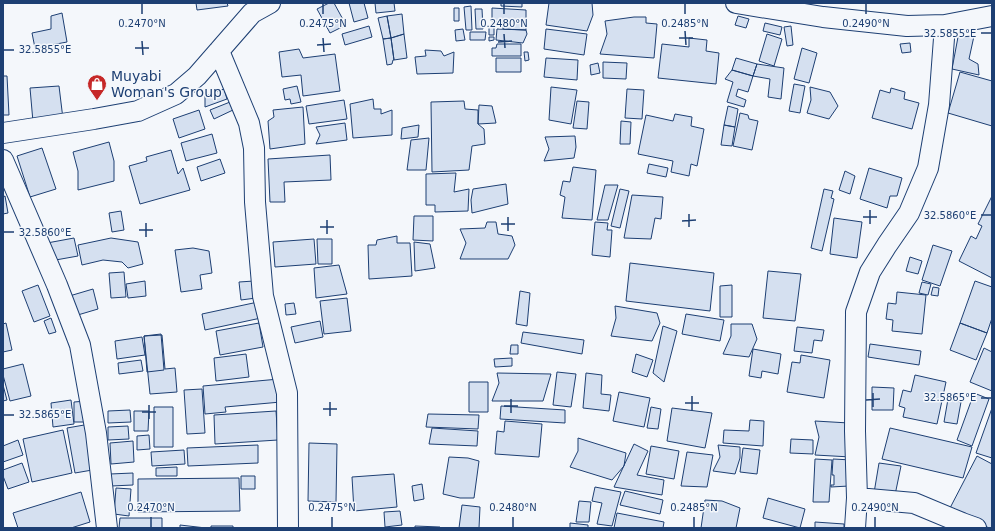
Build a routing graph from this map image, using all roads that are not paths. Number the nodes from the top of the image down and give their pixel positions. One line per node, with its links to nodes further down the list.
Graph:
1 (270, 3): 3 (street)
2 (736, 3): 4 (street)
3 (250, 8): 7 (street)
4 (823, 10): 6 (street)
5 (992, 16): 6 (street)
6 (945, 25): 10 (street)
7 (219, 52): 8 (street); 12 (street)
8 (3, 133)
9 (3, 160): 11 (street)
10 (857, 498): 13 (street); 14 (street)
11 (107, 528)
12 (288, 528)
13 (855, 528)
14 (976, 528)

